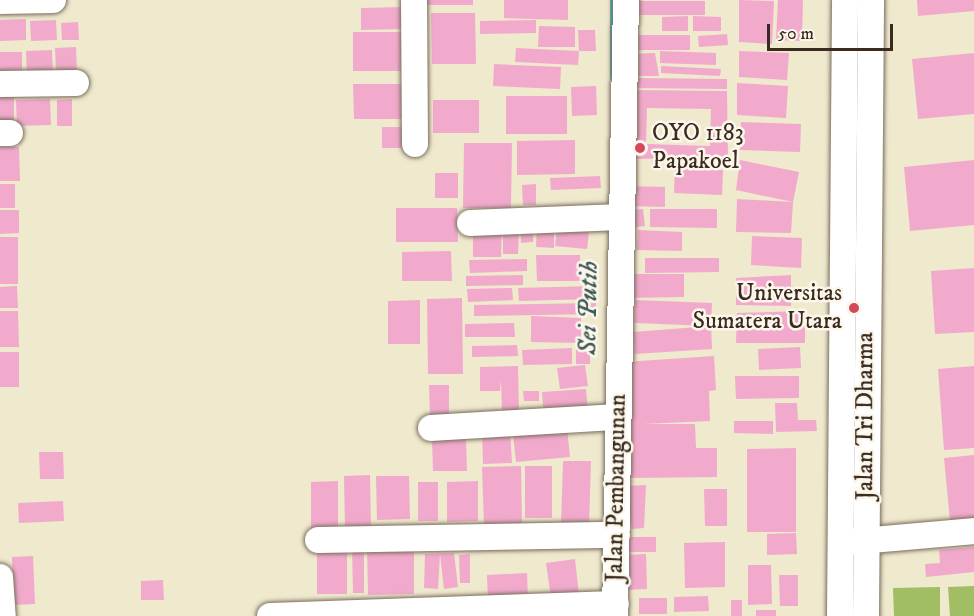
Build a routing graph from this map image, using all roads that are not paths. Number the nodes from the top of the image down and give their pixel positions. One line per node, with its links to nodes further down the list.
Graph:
1 (54, 0): 6 (street)
2 (414, 0): 9 (street)
3 (626, 0): 10 (street, Jalan Pembangunan)
4 (845, 0): 18 (street, Jalan Tri Dharma)
5 (871, 0): 17 (street, Jalan Tri Dharma)
6 (0, 1)
7 (76, 83): 8 (street)
8 (0, 84)
9 (414, 144)
10 (615, 217): 11 (street); 12 (street, Jalan Pembangunan)
11 (470, 223)
12 (612, 418): 13 (street); 15 (street, Jalan Pembangunan)
13 (431, 428)
14 (974, 531): 17 (street)
15 (611, 535): 16 (street); 20 (street, Jalan Pembangunan)
16 (318, 540)
17 (866, 540): 18 (street); 24 (street, Jalan Tri Dharma)
18 (840, 542): 23 (street, Jalan Tri Dharma)
19 (0, 577): 21 (street)
20 (609, 607): 22 (street)
21 (3, 616)
22 (270, 616)
23 (840, 616)
24 (866, 616)

